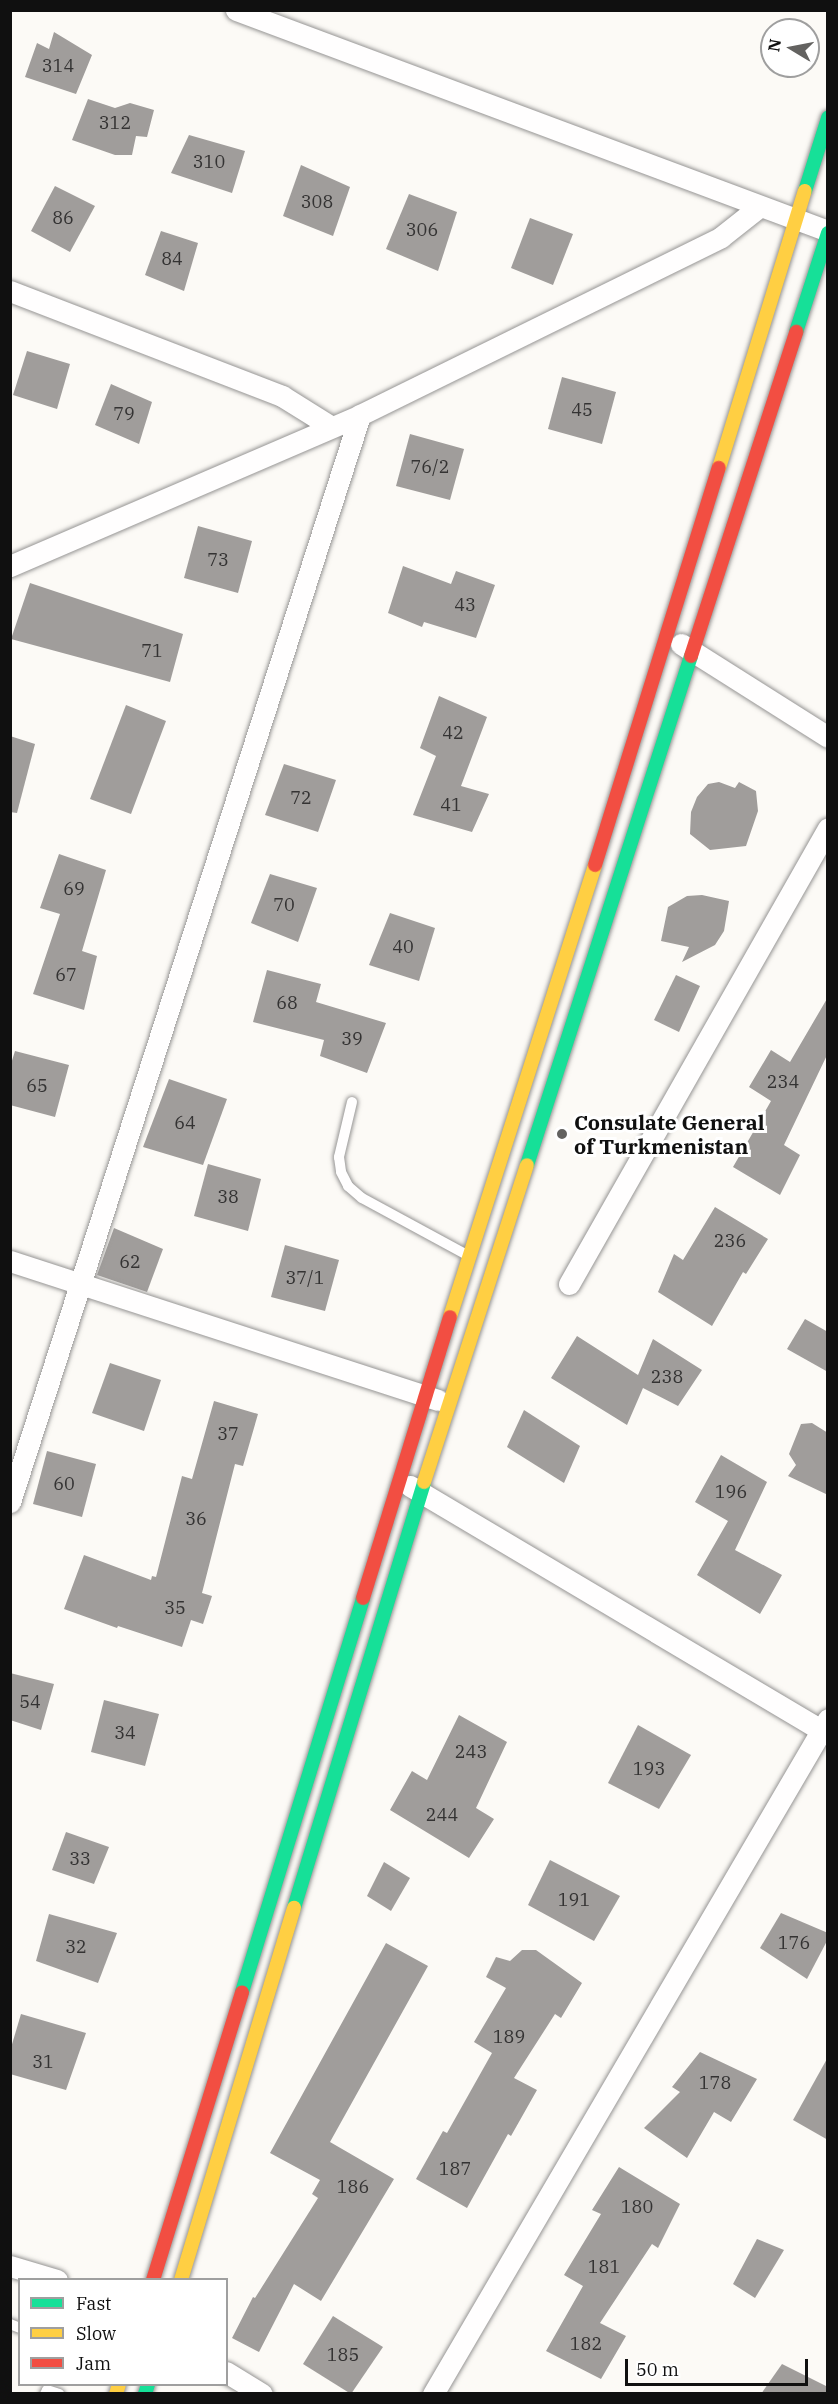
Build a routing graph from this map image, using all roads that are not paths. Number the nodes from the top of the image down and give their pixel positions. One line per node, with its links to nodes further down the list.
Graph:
1 (236, 10): 3 (street)
2 (828, 118): 4 (street)
3 (759, 207): 4 (street); 7 (street)
4 (796, 221): 5 (street); 10 (street)
5 (828, 232): 11 (street)
6 (10, 291): 8 (street)
7 (360, 415): 8 (street); 17 (street)
8 (330, 426): 9 (street)
9 (10, 566)
10 (665, 633): 11 (street); 15 (street)
11 (691, 651): 12 (street); 20 (street)
12 (828, 737)
13 (828, 828): 18 (street)
14 (352, 1102): 15 (lane)
15 (470, 1257): 19 (street)
16 (10, 1261): 17 (street)
17 (83, 1283): 19 (street); 23 (street)
18 (569, 1284)
19 (425, 1396): 20 (street); 21 (street)
20 (451, 1404): 22 (street)
21 (399, 1480): 22 (street); 27 (street)
22 (422, 1492): 24 (street); 28 (street)
23 (10, 1502)
24 (825, 1727): 33 (street)
25 (10, 2266): 26 (street)
26 (50, 2278)
27 (154, 2278)
28 (182, 2278)
29 (228, 2373): 32 (street)
30 (46, 2389): 31 (lane)
31 (59, 2394)
32 (262, 2394)
33 (434, 2394)

